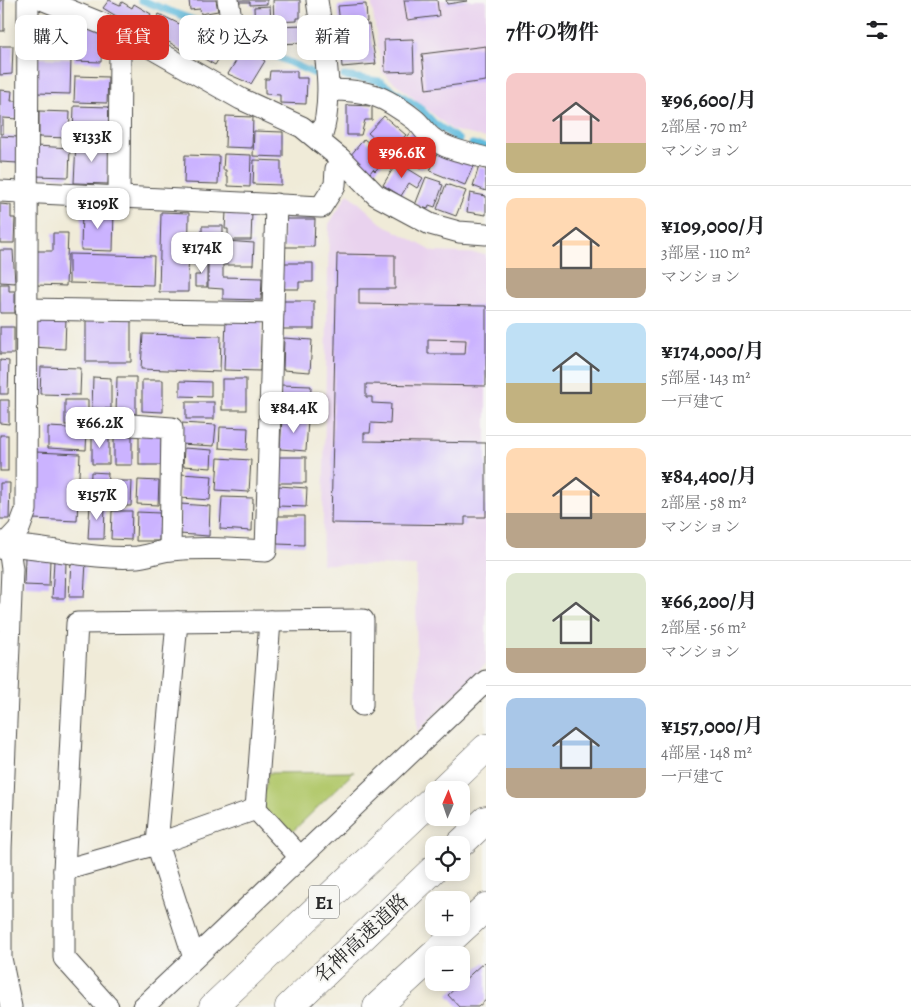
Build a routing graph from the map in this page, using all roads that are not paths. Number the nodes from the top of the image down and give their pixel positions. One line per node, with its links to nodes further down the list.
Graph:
1 (28, 0): 14 (street)
2 (44, 0): 6 (street)
3 (228, 0): 5 (street)
4 (317, 0): 9 (street)
5 (230, 15)
6 (97, 22)
7 (169, 58): 10 (street)
8 (120, 60): 15 (street)
9 (329, 90): 10 (street); 11 (street)
10 (320, 142): 12 (street)
11 (486, 158)
12 (341, 159): 16 (street); 17 (street)
13 (0, 191): 14 (street)
14 (27, 193): 15 (street); 18 (street)
15 (119, 198): 16 (street)
16 (276, 204): 19 (street)
17 (486, 234)
18 (26, 309): 19 (street); 21 (street)
19 (273, 313): 22 (street)
20 (131, 425): 22 (street)
21 (2, 544): 22 (street); 34 (street)
22 (170, 550)
23 (270, 621): 24 (street); 26 (street); 30 (street)
24 (177, 622): 33 (street); 36 (street)
25 (486, 680): 35 (street)
26 (362, 705)
27 (486, 748): 28 (main road)
28 (451, 781)
29 (425, 807): 43 (main road, E1)
30 (256, 809): 33 (street); 35 (street)
31 (486, 820): 32 (main road)
32 (469, 836)
33 (157, 844): 36 (street); 39 (street)
34 (1, 849): 40 (street)
35 (300, 857): 39 (street)
36 (64, 870): 41 (street)
37 (425, 878): 44 (main road, 名神高速道路 / E1)
38 (486, 907): 45 (main road)
39 (194, 958): 42 (street)
40 (11, 1007)
41 (108, 1007)
42 (143, 1007)
43 (213, 1007)
44 (289, 1007)
45 (377, 1007)

